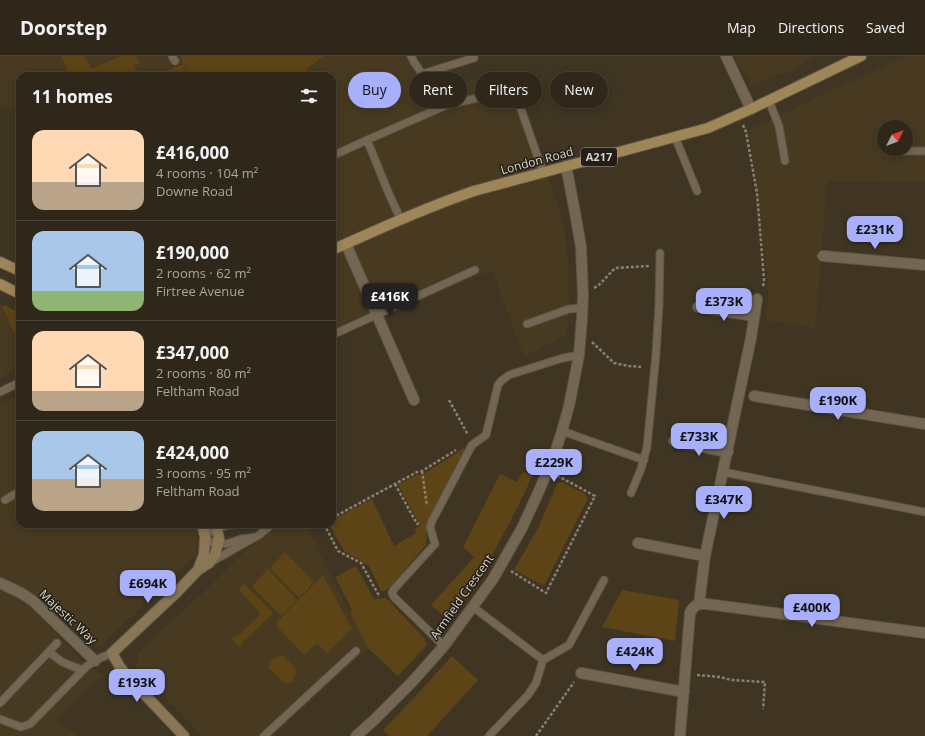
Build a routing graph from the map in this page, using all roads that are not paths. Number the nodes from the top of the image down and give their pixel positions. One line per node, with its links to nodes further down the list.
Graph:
1 (411, 56): 2 (lane)
2 (473, 56)
3 (726, 56): 6 (street)
4 (861, 56): 5 (main road, London Road / A217)
5 (769, 101): 6 (main road, London Road / A217); 12 (lane)
6 (751, 110): 7 (main road, London Road / A217)
7 (676, 137): 13 (main road, London Road / A217); 15 (lane)
8 (367, 140): 11 (lane); 14 (lane); 16 (lane)
9 (913, 151): 10 (lane)
10 (925, 151)
11 (336, 154)
12 (785, 161)
13 (566, 166): 14 (main road, London Road / A217); 29 (street, Armfield Crescent)
14 (543, 172): 16 (main road, London Road / A217)
15 (697, 191)
16 (401, 220): 17 (main road, London Road / A217)
17 (346, 244): 18 (main road, London Road / A217); 30 (street)
18 (336, 248)
19 (660, 253): 43 (lane)
20 (823, 256): 22 (street)
21 (1, 264): 23 (main road)
22 (925, 265)
23 (16, 270)
24 (475, 270): 30 (lane)
25 (0, 284): 26 (main road)
26 (16, 292)
27 (757, 299): 31 (street)
28 (698, 307): 31 (street)
29 (582, 308): 32 (lane); 34 (street, Armfield Crescent)
30 (377, 315): 33 (lane); 38 (street)
31 (754, 316): 42 (street)
32 (527, 324)
33 (336, 333)
34 (579, 355): 40 (street, Armfield Crescent); 66 (lane)
35 (16, 384): 36 (lane)
36 (0, 392)
37 (754, 396): 39 (street)
38 (414, 400)
39 (925, 424)
40 (562, 431): 43 (lane); 63 (street, Armfield Crescent)
41 (674, 441): 42 (street)
42 (728, 452): 44 (street)
43 (644, 460): 46 (lane)
44 (723, 472): 48 (lane); 57 (street)
45 (16, 493): 47 (lane)
46 (631, 493)
47 (5, 500)
48 (925, 512)
49 (203, 528): 53 (street)
50 (213, 528): 53 (lane)
51 (216, 528): 56 (street)
52 (267, 528): 54 (lane)
53 (205, 537): 56 (lane); 59 (street)
54 (255, 537): 56 (lane); 58 (lane)
55 (638, 543): 57 (street)
56 (218, 544): 58 (street)
57 (705, 556): 62 (street)
58 (209, 563): 59 (street)
59 (198, 570): 69 (street)
60 (604, 580): 70 (lane)
61 (0, 583): 71 (street, Majestic Way)
62 (699, 604): 64 (street); 74 (street)
63 (473, 607): 66 (street, Armfield Crescent); 70 (lane)
64 (925, 633)
65 (58, 643): 68 (lane)
66 (444, 646): 79 (street, Armfield Crescent)
67 (356, 651): 78 (lane)
68 (49, 652): 72 (lane); 75 (lane)
69 (112, 653): 71 (lane); 77 (street)
70 (543, 660): 80 (lane)
71 (95, 661): 72 (lane)
72 (82, 670): 76 (lane)
73 (578, 677): 74 (street)
74 (684, 692): 81 (street)
75 (0, 703)
76 (0, 719)
77 (184, 736)
78 (264, 736)
79 (356, 736)
80 (489, 736)
81 (680, 736)

